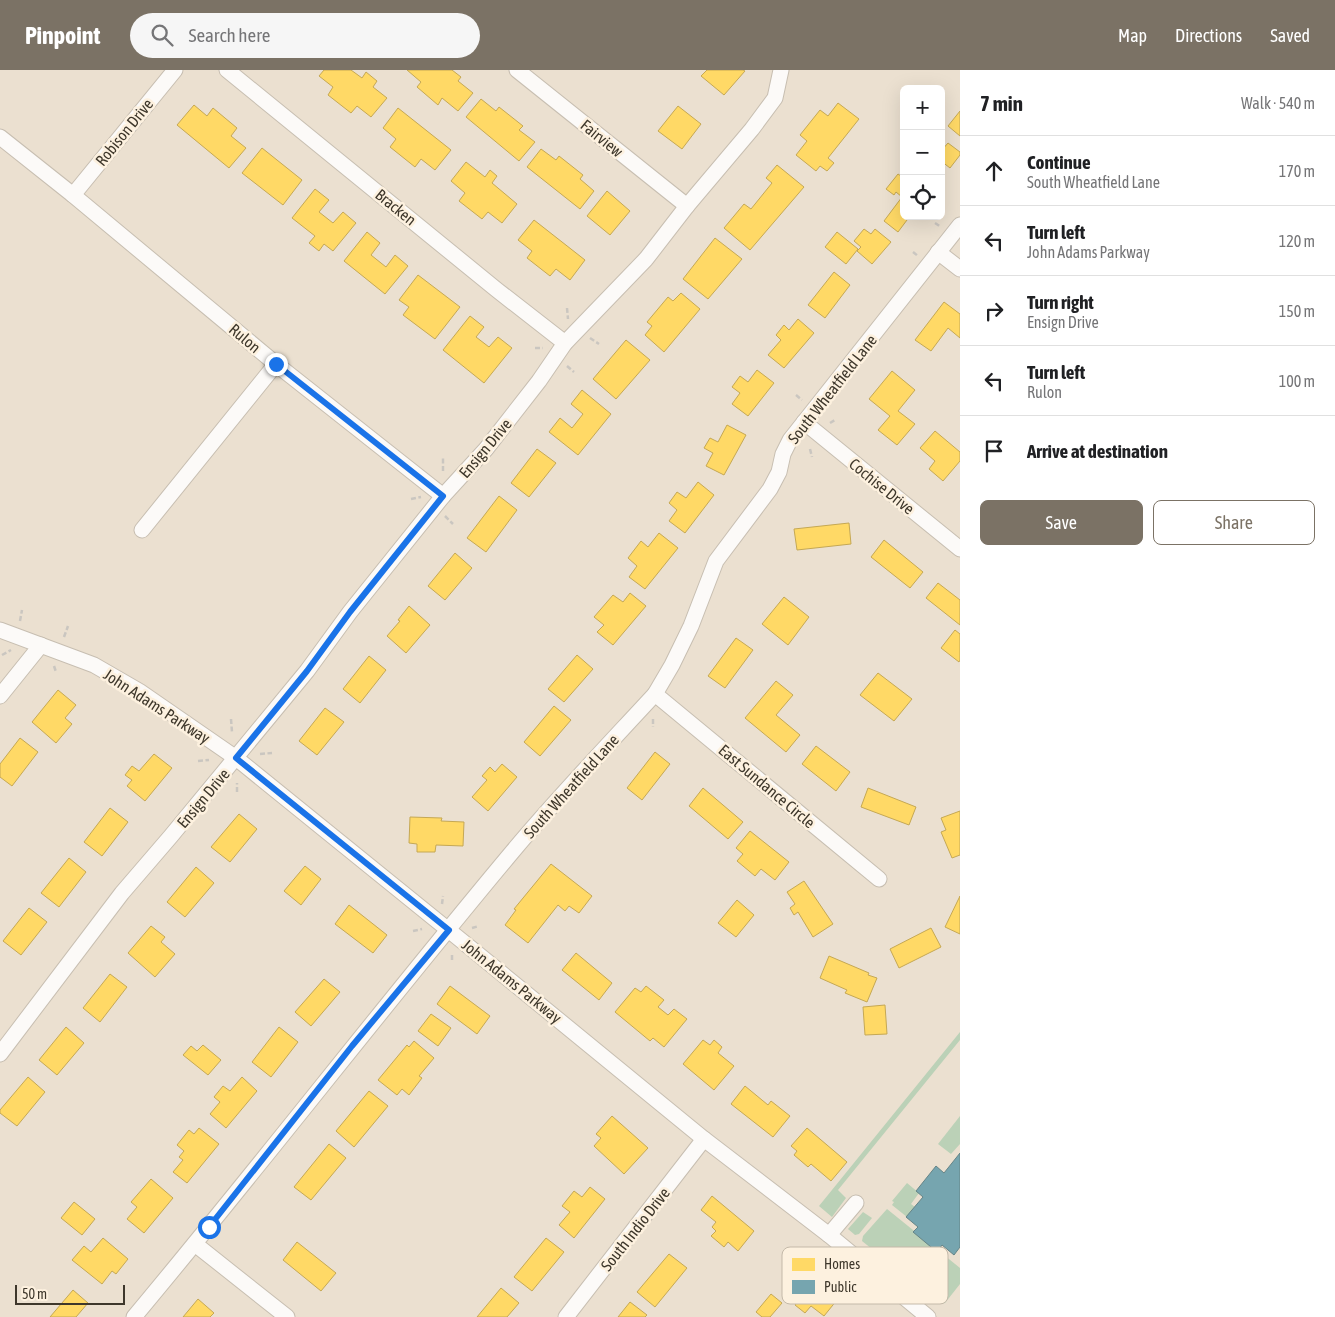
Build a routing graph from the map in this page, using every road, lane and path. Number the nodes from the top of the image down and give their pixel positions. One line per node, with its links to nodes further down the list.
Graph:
1 (175, 70): 6 (street, Robison Drive)
2 (227, 70): 18 (street, Bracken)
3 (517, 70): 7 (street, Fairview)
4 (781, 70): 7 (street, Ensign Drive)
5 (0, 137): 6 (street, Rulon)
6 (73, 195): 22 (street, Rulon)
7 (687, 206): 18 (street, Ensign Drive)
8 (935, 222): 10 (path)
9 (960, 225): 12 (street, South Wheatfield Lane)
10 (942, 228)
11 (913, 252): 13 (path)
12 (938, 252): 14 (street); 28 (street, South Wheatfield Lane)
13 (919, 257)
14 (960, 269)
15 (567, 308): 16 (path)
16 (568, 319)
17 (589, 337): 19 (path)
18 (565, 343): 34 (street, Ensign Drive)
19 (599, 344)
20 (535, 348): 21 (path)
21 (545, 348)
22 (276, 364): 34 (street, Rulon); 39 (street)
23 (567, 366): 24 (path)
24 (574, 372)
25 (796, 395): 26 (path)
26 (802, 400)
27 (835, 420): 29 (path)
28 (804, 422): 40 (street, Cochise Drive); 49 (street, South Wheatfield Lane)
29 (830, 423)
30 (810, 450): 31 (path)
31 (812, 457)
32 (443, 458): 33 (path)
33 (443, 470)
34 (443, 496): 57 (street, Ensign Drive)
35 (421, 497): 36 (path)
36 (411, 499)
37 (445, 516): 38 (path)
38 (454, 524)
39 (142, 530)
40 (960, 549)
41 (22, 610): 42 (path)
42 (20, 621)
43 (68, 626): 45 (path)
44 (0, 630): 46 (street, John Adams Parkway)
45 (64, 637)
46 (41, 645): 50 (street); 57 (street, John Adams Parkway)
47 (11, 650): 48 (path)
48 (2, 656)
49 (655, 694): 62 (street, East Sundance Circle); 68 (street, South Wheatfield Lane)
50 (0, 696)
51 (230, 719): 54 (path)
52 (653, 719): 53 (path)
53 (653, 727)
54 (232, 732)
55 (272, 753): 56 (path)
56 (260, 754)
57 (236, 758): 68 (street, John Adams Parkway); 72 (street, Ensign Drive)
58 (209, 760): 59 (path)
59 (198, 761)
60 (237, 783): 61 (path)
61 (237, 792)
62 (879, 879)
63 (443, 896): 64 (path)
64 (442, 904)
65 (479, 926): 66 (path)
66 (472, 928)
67 (422, 929): 69 (path)
68 (449, 930): 73 (street, John Adams Parkway); 76 (street, South Wheatfield Lane)
69 (413, 931)
70 (452, 953): 71 (path)
71 (452, 960)
72 (0, 1054)
73 (704, 1139): 75 (street, John Adams Parkway); 81 (street, South Indio Drive)
74 (856, 1203): 75 (street)
75 (829, 1235): 77 (street, John Adams Parkway)
76 (195, 1244): 79 (street, South Wheatfield Lane); 80 (street)
77 (843, 1247)
78 (912, 1304): 82 (street, John Adams Parkway)
79 (134, 1317)
80 (287, 1317)
81 (566, 1317)
82 (928, 1317)

